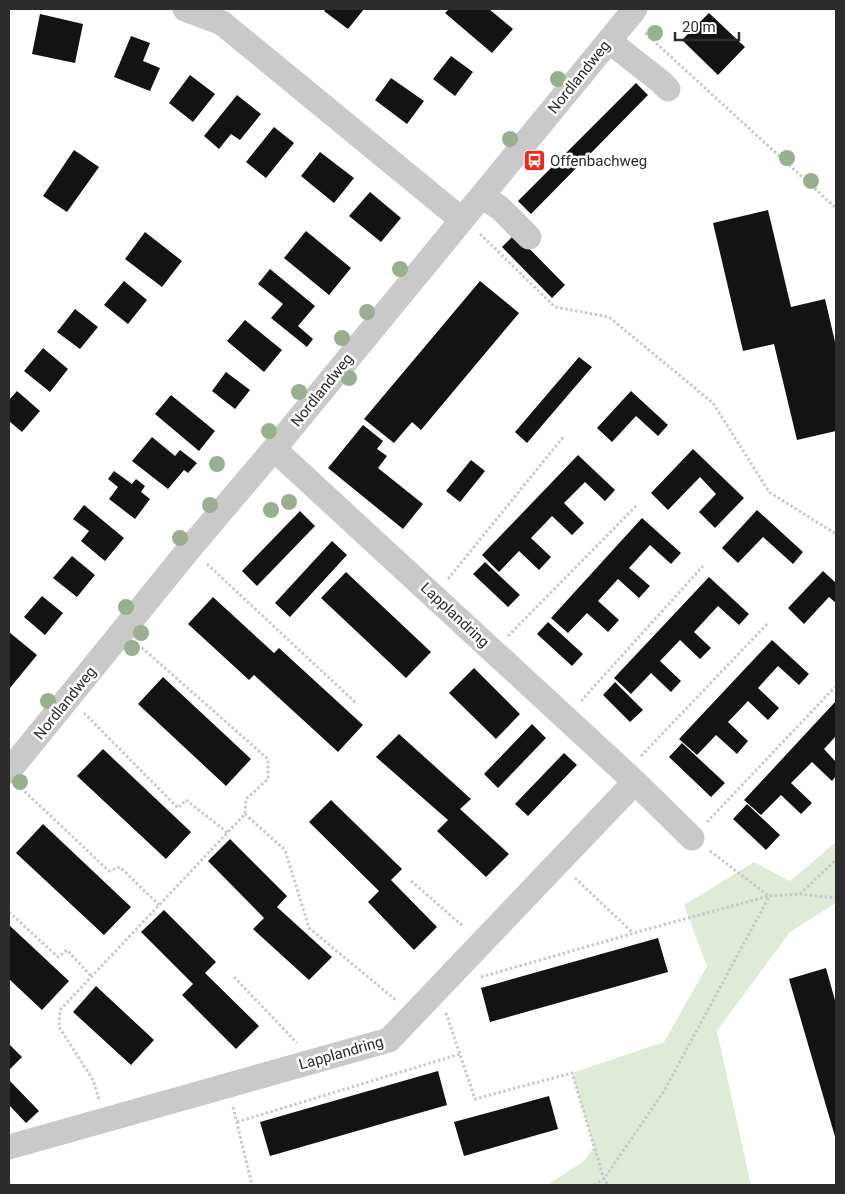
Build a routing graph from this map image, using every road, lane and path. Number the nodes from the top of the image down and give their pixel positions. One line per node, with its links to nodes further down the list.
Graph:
1 (185, 9): 7 (street)
2 (631, 13): 3 (street, Nordlandweg); 6 (path)
3 (609, 41): 4 (street); 5 (street, Nordlandweg)
4 (668, 89)
5 (482, 196): 7 (street, Nordlandweg); 8 (street)
6 (836, 208)
7 (462, 220): 10 (street, Nordlandweg); 12 (path)
8 (530, 237)
9 (564, 436): 15 (path)
10 (274, 449): 13 (street, Nordlandweg); 15 (street, Lapplandring)
11 (637, 505): 18 (path)
12 (836, 534)
13 (190, 548): 17 (street, Nordlandweg); 21 (path)
14 (703, 566): 22 (path)
15 (434, 597): 18 (street, Lapplandring)
16 (768, 622): 24 (path)
17 (122, 632): 20 (street, Nordlandweg); 25 (path)
18 (493, 651): 22 (street, Lapplandring)
19 (835, 688): 27 (path)
20 (68, 698): 23 (street, Nordlandweg); 26 (path)
21 (356, 704)
22 (566, 718): 24 (street, Lapplandring)
23 (12, 777): 34 (path)
24 (630, 777): 27 (street, Lapplandring); 29 (street, Lapplandring)
25 (245, 814): 26 (path); 41 (path)
26 (228, 832): 34 (path)
27 (692, 838): 32 (path)
28 (836, 860): 31 (path)
29 (558, 863): 36 (path); 37 (street, Lapplandring)
30 (411, 881): 37 (path)
31 (800, 894): 32 (path); 33 (path)
32 (769, 896): 36 (path); 48 (path)
33 (836, 898)
34 (159, 905): 38 (path)
35 (9, 912): 38 (path)
36 (633, 933): 40 (path)
37 (482, 943): 40 (street, Lapplandring)
38 (92, 977): 45 (path)
39 (234, 977): 43 (path)
40 (444, 982): 41 (street, Lapplandring); 42 (path)
41 (413, 1015): 43 (street, Lapplandring)
42 (460, 1054): 46 (path); 48 (path)
43 (312, 1062): 44 (street, Lapplandring)
44 (228, 1085): 45 (street, Lapplandring); 46 (path)
45 (105, 1119): 47 (street, Lapplandring)
46 (237, 1122): 51 (path)
47 (9, 1147)
48 (604, 1179): 52 (path); 53 (path)
49 (9, 1181): 50 (path)
50 (10, 1185)
51 (252, 1185)
52 (594, 1185)
53 (608, 1185)

